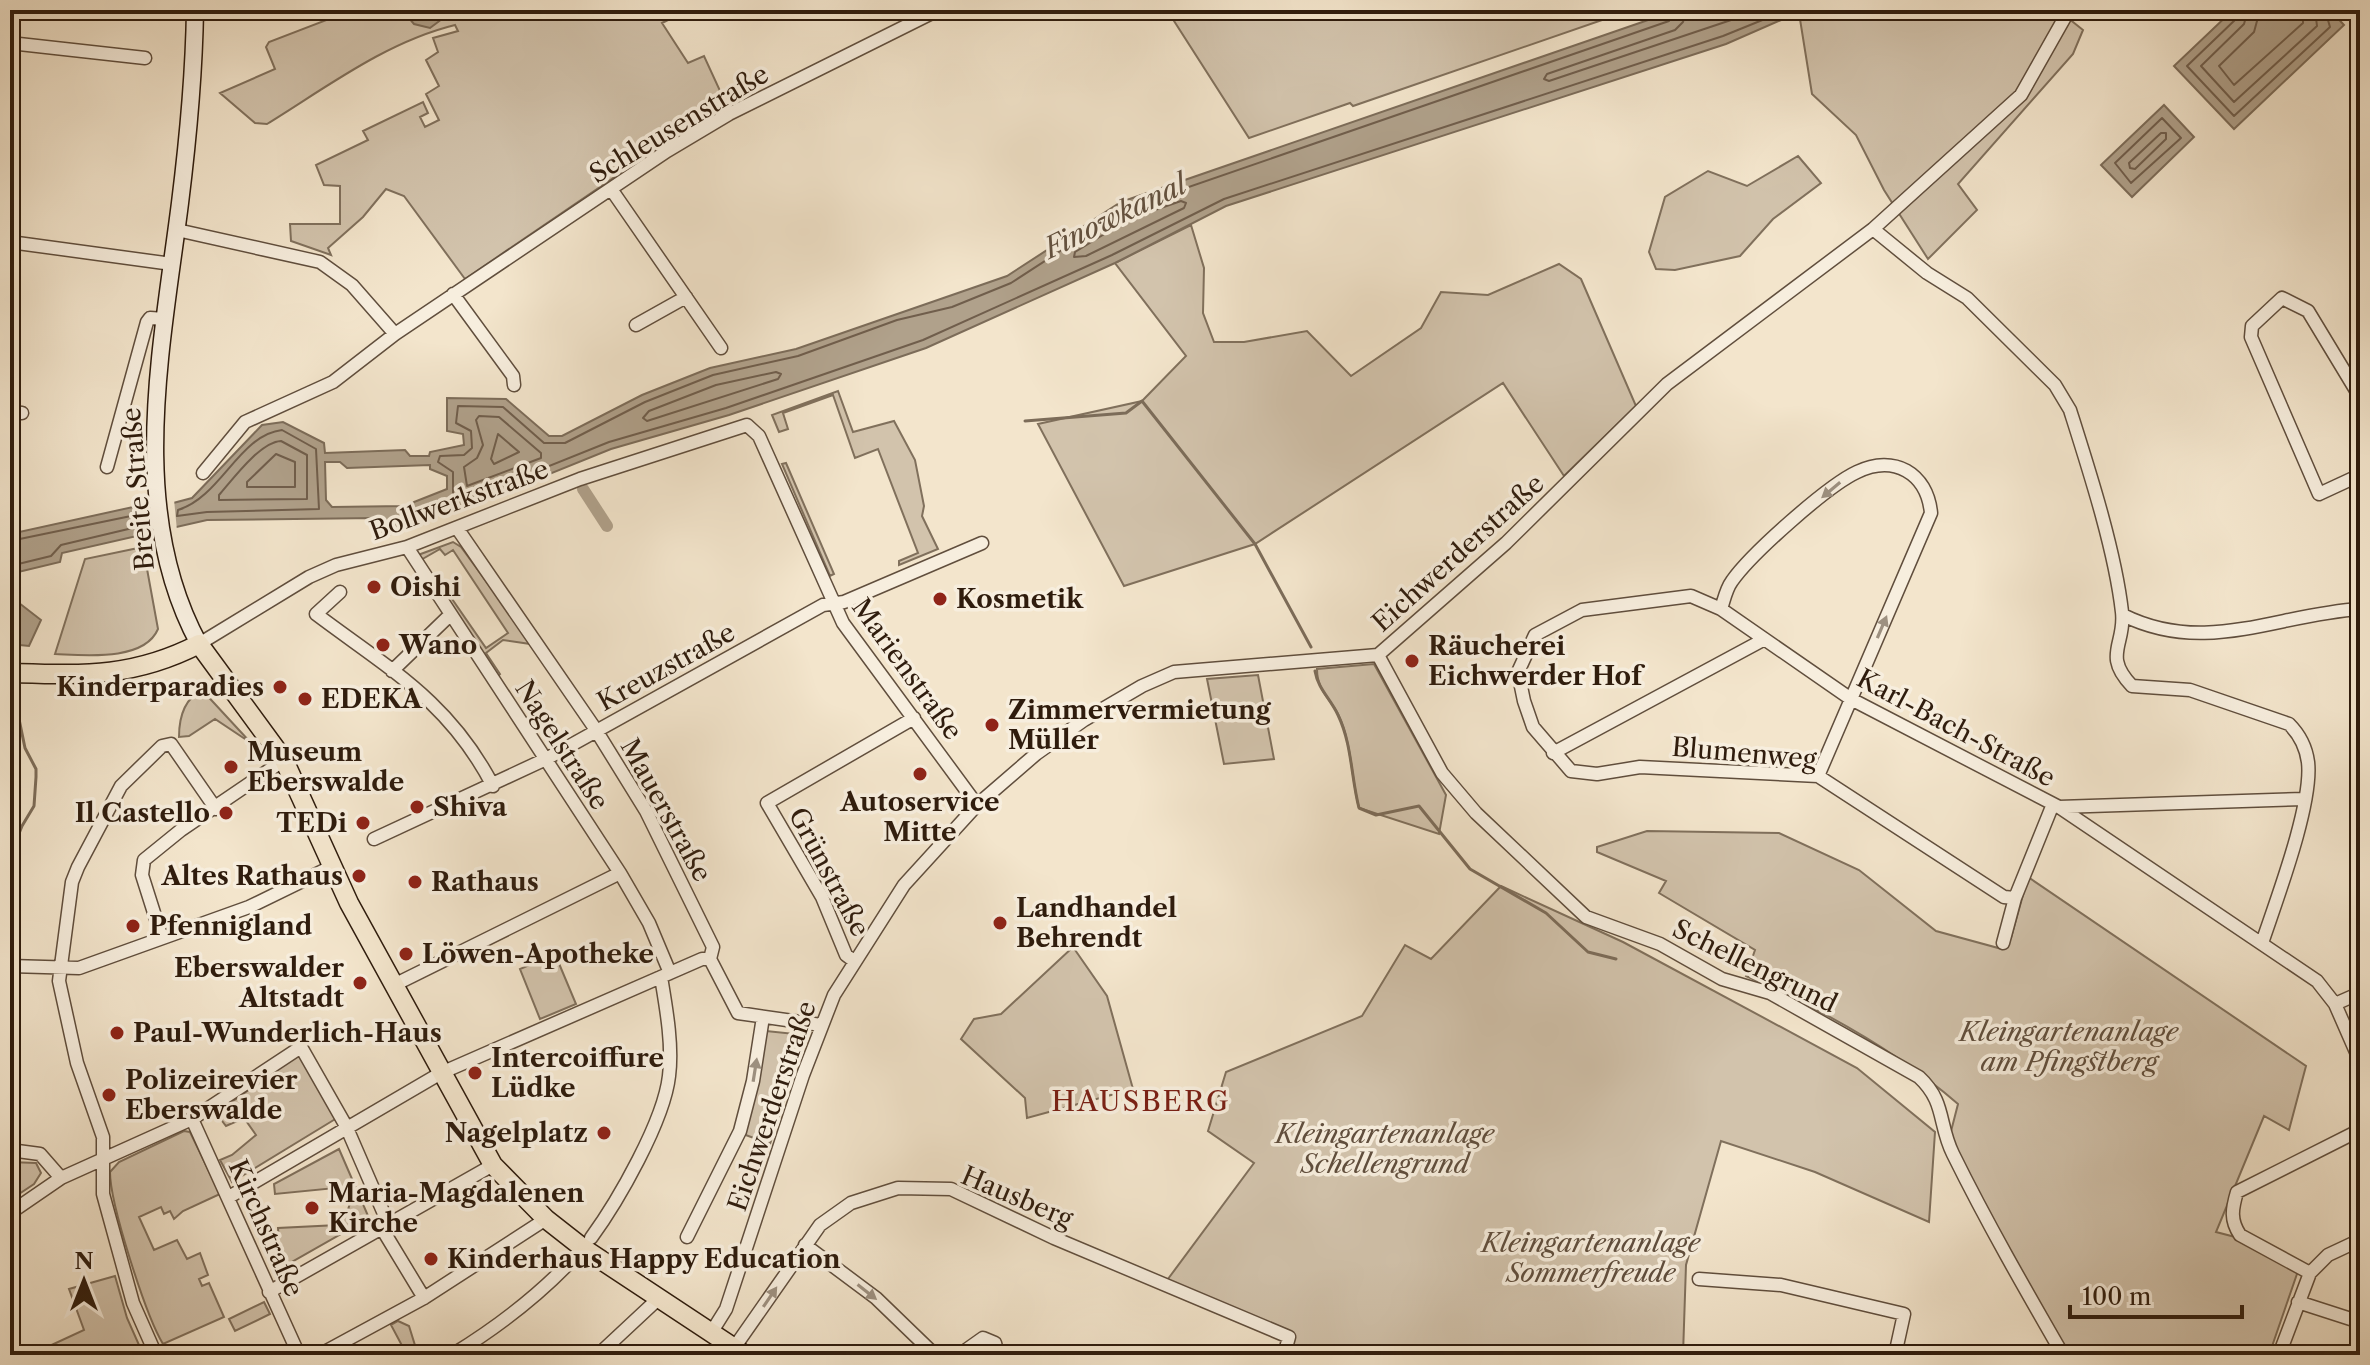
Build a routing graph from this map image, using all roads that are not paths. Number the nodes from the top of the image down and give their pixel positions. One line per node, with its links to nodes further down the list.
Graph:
1 (195, 10): 8 (main road, Breite Straße)
2 (938, 10): 6 (street, Schleusenstraße)
3 (2069, 10): 7 (street, Eichwerderstraße)
4 (10, 43): 5 (street)
5 (145, 58)
6 (611, 189): 11 (street, Schleusenstraße); 12 (street)
7 (1873, 229): 31 (street); 34 (street, Eichwerderstraße)
8 (177, 230): 10 (main road, Breite Straße); 15 (street)
9 (10, 242): 10 (street)
10 (172, 264): 13 (main road, Breite Straße)
11 (453, 294): 15 (street, Schleusenstraße); 17 (street)
12 (686, 297): 14 (street); 16 (street)
13 (165, 319): 20 (street, Breite Straße); 33 (main road, Breite Straße)
14 (636, 325)
15 (395, 334): 21 (street, Schleusenstraße)
16 (721, 348)
17 (514, 385)
18 (2360, 397): 22 (street)
19 (747, 425): 23 (street, Bollwerkstraße); 27 (street, Marienstraße)
20 (107, 467)
21 (203, 473)
22 (2360, 475)
23 (457, 528): 25 (street, Bollwerkstraße); 40 (street, Mauerstraße)
24 (982, 543): 27 (street, Kreuzstraße)
25 (407, 547): 30 (street, Nagelstraße); 33 (street, Bollwerkstraße)
26 (340, 592): 35 (street)
27 (832, 603): 39 (street, Marienstraße); 40 (street, Kreuzstraße)
28 (1721, 609): 32 (street, Karl-Bach-Straße); 37 (street, one-way to 28); 38 (street, Karl-Bach-Straße)
29 (2358, 609): 31 (street)
30 (450, 615): 35 (street); 42 (street, Nagelstraße)
31 (2123, 615): 46 (street)
32 (1763, 640): 37 (street, Karl-Bach-Straße); 41 (street)
33 (199, 644): 36 (main road); 43 (main road, Breite Straße)
34 (1378, 655): 47 (street, Eichwerderstraße); 103 (street, Schellengrund)
35 (392, 671): 45 (street)
36 (10, 673)
37 (1851, 699): 44 (street); 48 (street, Karl-Bach-Straße)
38 (1524, 701): 41 (street, Blumenweg)
39 (914, 718): 47 (street, Marienstraße); 58 (street, Grünstraße)
40 (596, 731): 42 (street, Kreuzstraße); 57 (street, Mauerstraße)
41 (1553, 753): 44 (street, Blumenweg)
42 (546, 759): 45 (street, Kreuzstraße); 52 (street, Nagelstraße)
43 (284, 760): 49 (street); 51 (main road, Breite Straße)
44 (1818, 776): 53 (street, Blumenweg)
45 (493, 786): 50 (street, Kreuzstraße)
46 (2304, 799): 48 (street); 56 (street)
47 (977, 805): 58 (street, Eichwerderstraße)
48 (2056, 805): 53 (street); 56 (street, Karl-Bach-Straße)
49 (216, 809): 54 (street); 60 (street)
50 (374, 839)
51 (331, 861): 54 (street); 62 (main road, Breite Straße)
52 (620, 873): 61 (street, Nagelstraße); 62 (street)
53 (2015, 898): 55 (street)
54 (162, 938): 60 (street)
55 (2003, 943)
56 (2262, 943): 64 (street, Karl-Bach-Straße)
57 (710, 959): 61 (street); 65 (street, Mauerstraße)
58 (854, 961): 66 (street, Eichwerderstraße)
59 (10, 966): 60 (street)
60 (61, 968): 73 (street)
61 (666, 975): 68 (street); 82 (street, Nagelstraße)
62 (394, 985): 68 (main road, Breite Straße)
63 (2360, 993): 64 (street)
64 (2335, 1004): 67 (street, Karl-Bach-Straße)
65 (763, 1017): 66 (street, Mauerstraße); 80 (street, one-way to 65)
66 (821, 1025): 91 (street, Eichwerderstraße)
67 (2360, 1061)
68 (441, 1073): 70 (street); 74 (main road, Breite Straße)
69 (192, 1119): 70 (street); 73 (street); 76 (street, Kirchstraße)
70 (346, 1126): 76 (street); 79 (street)
71 (2360, 1130): 84 (street)
72 (12, 1150): 75 (street)
73 (103, 1160): 75 (street); 94 (street)
74 (493, 1165): 78 (main road, Breite Straße); 79 (street)
75 (61, 1178): 77 (street)
76 (229, 1197): 86 (street, Kirchstraße)
77 (10, 1213)
78 (546, 1219): 82 (main road, Breite Straße); 87 (street)
79 (385, 1225): 86 (street); 87 (street)
80 (687, 1237)
81 (2360, 1240): 84 (street)
82 (587, 1243): 88 (main road, Breite Straße); 97 (street, Nagelstraße)
83 (805, 1245): 92 (street, Hausberg, one-way to 83); 99 (street, one-way to 99); 101 (street, Hausberg)
84 (2310, 1273): 89 (street)
85 (1699, 1279): 102 (street)
86 (269, 1292): 95 (street, Kirchstraße)
87 (424, 1298): 96 (street)
88 (658, 1299): 91 (main road, Breite Straße); 98 (street)
89 (2298, 1302): 90 (street); 104 (street)
90 (2360, 1322)
91 (711, 1333): 92 (main road, Breite Straße)
92 (732, 1351)
93 (962, 1354): 100 (street)
94 (156, 1355)
95 (299, 1355)
96 (319, 1355)
97 (452, 1355)
98 (598, 1355)
99 (935, 1355)
100 (998, 1355)
101 (1284, 1355)
102 (1895, 1355)
103 (2063, 1355)
104 (2279, 1355)

